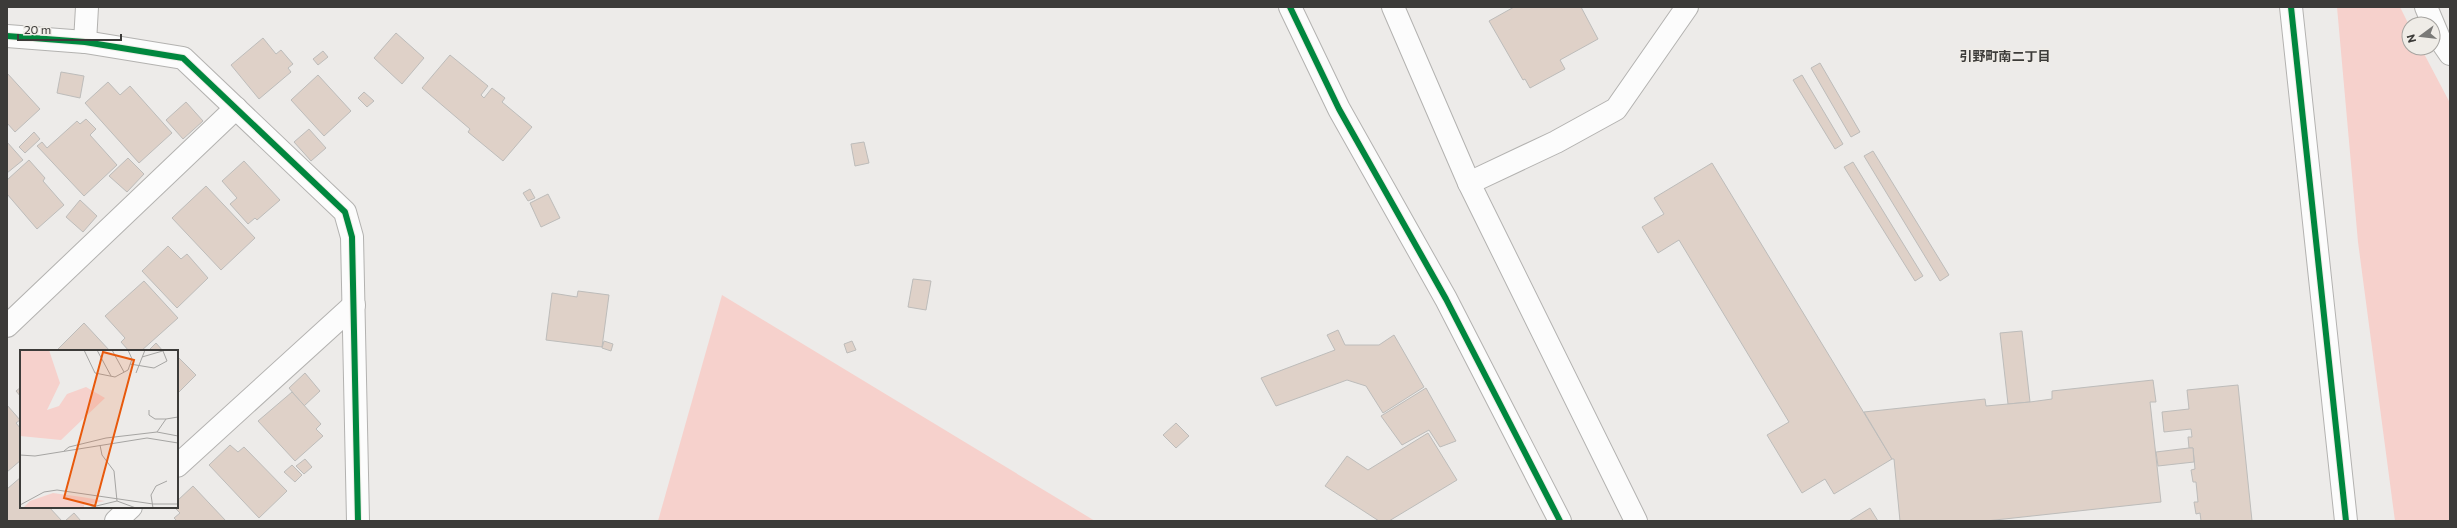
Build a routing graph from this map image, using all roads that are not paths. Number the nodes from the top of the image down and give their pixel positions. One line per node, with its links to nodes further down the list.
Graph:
1 (87, 7): 8 (street)
2 (1290, 7): 18 (street)
3 (1393, 7): 11 (street)
4 (1687, 7): 11 (street)
5 (2291, 7): 20 (street)
6 (2426, 7): 9 (street)
7 (7, 36): 8 (street)
8 (85, 42): 10 (street)
9 (2450, 54)
10 (236, 108): 12 (street); 13 (street)
11 (1468, 183): 19 (street)
12 (354, 304): 14 (street); 17 (street)
13 (7, 326)
14 (178, 465)
15 (131, 508): 16 (street)
16 (116, 521)
17 (358, 521)
18 (1560, 521)
19 (1636, 521)
20 (2346, 521)

